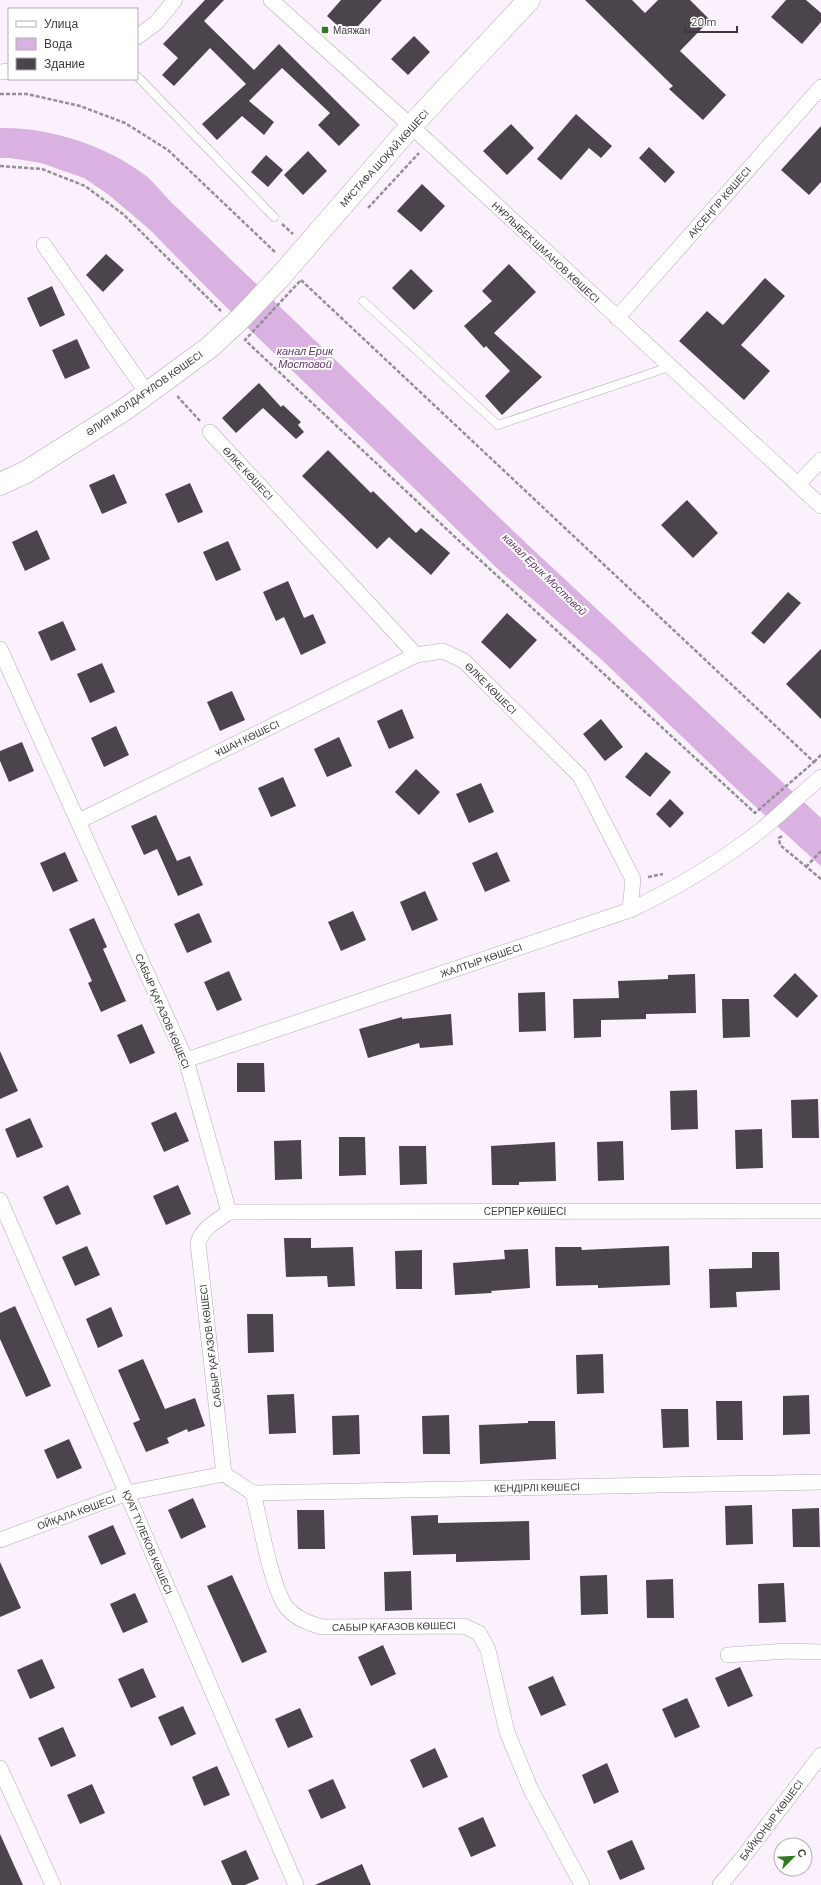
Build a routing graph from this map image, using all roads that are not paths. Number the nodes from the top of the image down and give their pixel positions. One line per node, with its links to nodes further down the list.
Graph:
1 (175, 0): 4 (street)
2 (271, 0): 7 (street, НҰРЛЫБЕК ШМАНОВ КӨШЕСІ)
3 (529, 0): 7 (main road, МҰСТАФА ШОҚАЙ КӨШЕСI)
4 (138, 36)
5 (138, 77): 8 (lane)
6 (821, 87): 11 (street, АҚСЕҢГІР КӨШЕСІ)
7 (411, 126): 11 (street, НҰРЛЫБЕК ШМАНОВ КӨШЕСІ); 12 (main road, МҰСТАФА ШОҚАЙ КӨШЕСI)
8 (274, 216)
9 (44, 245): 14 (street)
10 (363, 301): 13 (lane)
11 (617, 318): 13 (street, НҰРЛЫБЕК ШМАНОВ КӨШЕСІ)
12 (238, 321): 14 (main road, ӘЛИЯ МОЛДАҒҰЛОВ КӨШЕСІ)
13 (669, 367): 18 (street, НҰРЛЫБЕК ШМАНОВ КӨШЕСІ)
14 (147, 393): 17 (main road, ӘЛИЯ МОЛДАҒҰЛОВ КӨШЕСІ)
15 (210, 432): 21 (street, ӨЛКЕ КӨШЕСІ)
16 (821, 460): 18 (street)
17 (0, 484)
18 (798, 484): 19 (street, НҰРЛЫБЕК ШМАНОВ КӨШЕСІ)
19 (821, 506)
20 (0, 649): 23 (street, САБЫР ҚАҒАЗОВ КӨШЕСІ)
21 (416, 655): 23 (street, ҰШАН КӨШЕСІ); 24 (street, ӨЛКЕ КӨШЕСІ)
22 (821, 777): 24 (street, ЖАЛТЫР КӨШЕСІ)
23 (79, 821): 25 (street, САБЫР ҚАҒАЗОВ КӨШЕСІ)
24 (630, 910): 25 (street, ЖАЛТЫР КӨШЕСІ)
25 (186, 1060): 28 (street, САБЫР ҚАҒАЗОВ КӨШЕСІ)
26 (0, 1200): 31 (street, ҚУАТ ТҮЛЕКОВ КӨШЕСІ)
27 (821, 1211): 28 (street, СЕРПЕР КӨШЕСІ)
28 (229, 1212): 29 (street, САБЫР ҚАҒАЗОВ КӨШЕСІ)
29 (224, 1474): 31 (street, ОЙҚАЛА КӨШЕСІ); 32 (street)
30 (821, 1482): 32 (street, КЕНДІРЛІ КӨШЕСІ)
31 (127, 1493): 33 (street, ОЙҚАЛА КӨШЕСІ); 39 (street, ҚУАТ ТҮЛЕКОВ КӨШЕСІ)
32 (253, 1493): 40 (street, САБЫР ҚАҒАЗОВ КӨШЕСІ)
33 (0, 1540)
34 (821, 1652): 35 (street)
35 (728, 1655)
36 (821, 1754): 41 (street, БАЙҚОҢЫР КӨШЕСI)
37 (0, 1768): 38 (street)
38 (53, 1885)
39 (296, 1885)
40 (582, 1885)
41 (720, 1885)

